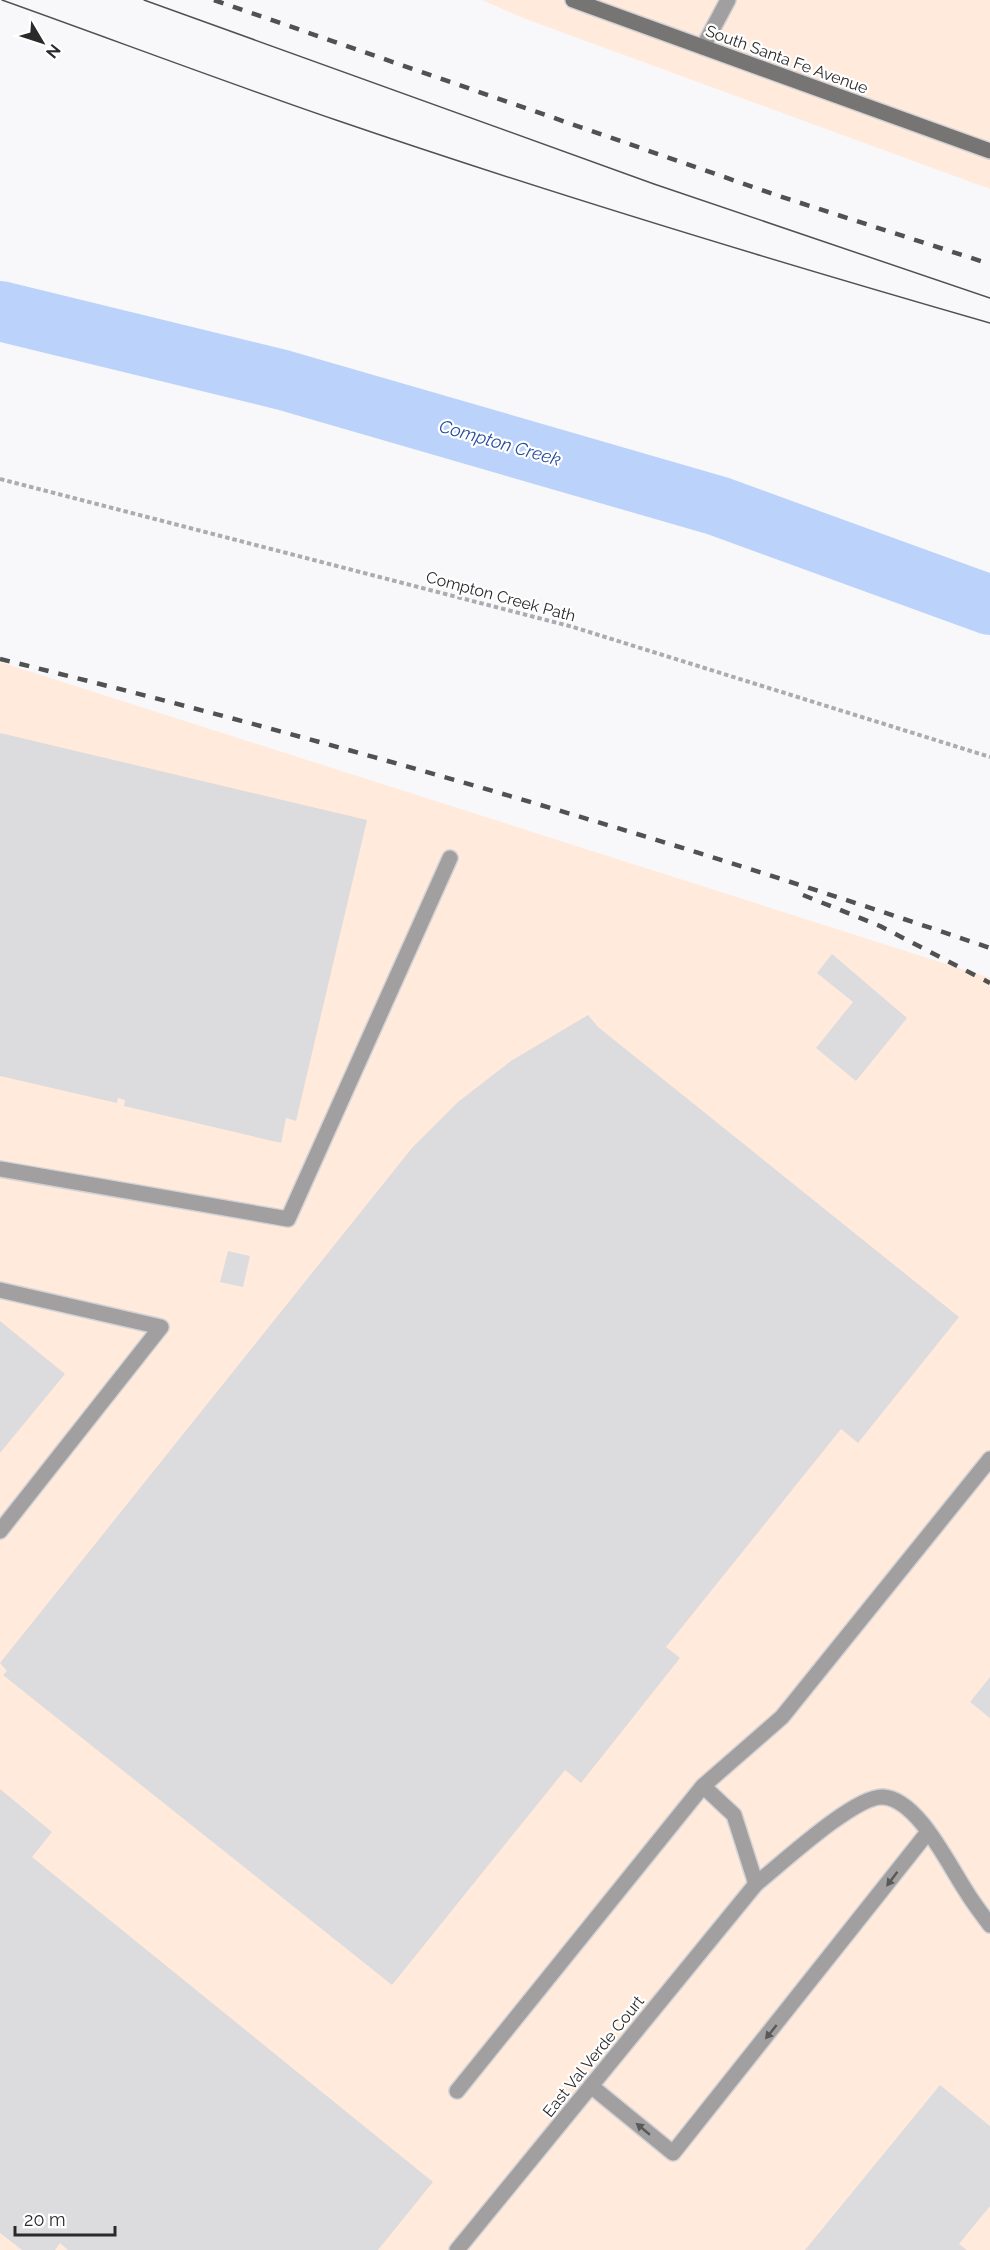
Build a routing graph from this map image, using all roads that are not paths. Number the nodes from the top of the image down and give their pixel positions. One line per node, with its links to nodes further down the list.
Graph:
1 (573, 0): 3 (main road, South Santa Fe Avenue)
2 (728, 0): 4 (street)
3 (601, 5): 4 (main road, South Santa Fe Avenue)
4 (703, 47): 5 (main road, South Santa Fe Avenue)
5 (990, 151)
6 (450, 858): 7 (street)
7 (0, 1169)
8 (0, 1290): 10 (street)
9 (990, 1459): 11 (street)
10 (0, 1531)
11 (703, 1786): 13 (street); 16 (street)
12 (928, 1832): 13 (street, East Val Verde Court); 14 (street, East Val Verde Court); 15 (street, one-way to 15)
13 (756, 1884): 15 (street, East Val Verde Court)
14 (990, 1924)
15 (591, 2086): 17 (street, East Val Verde Court)
16 (458, 2091)
17 (457, 2250)

